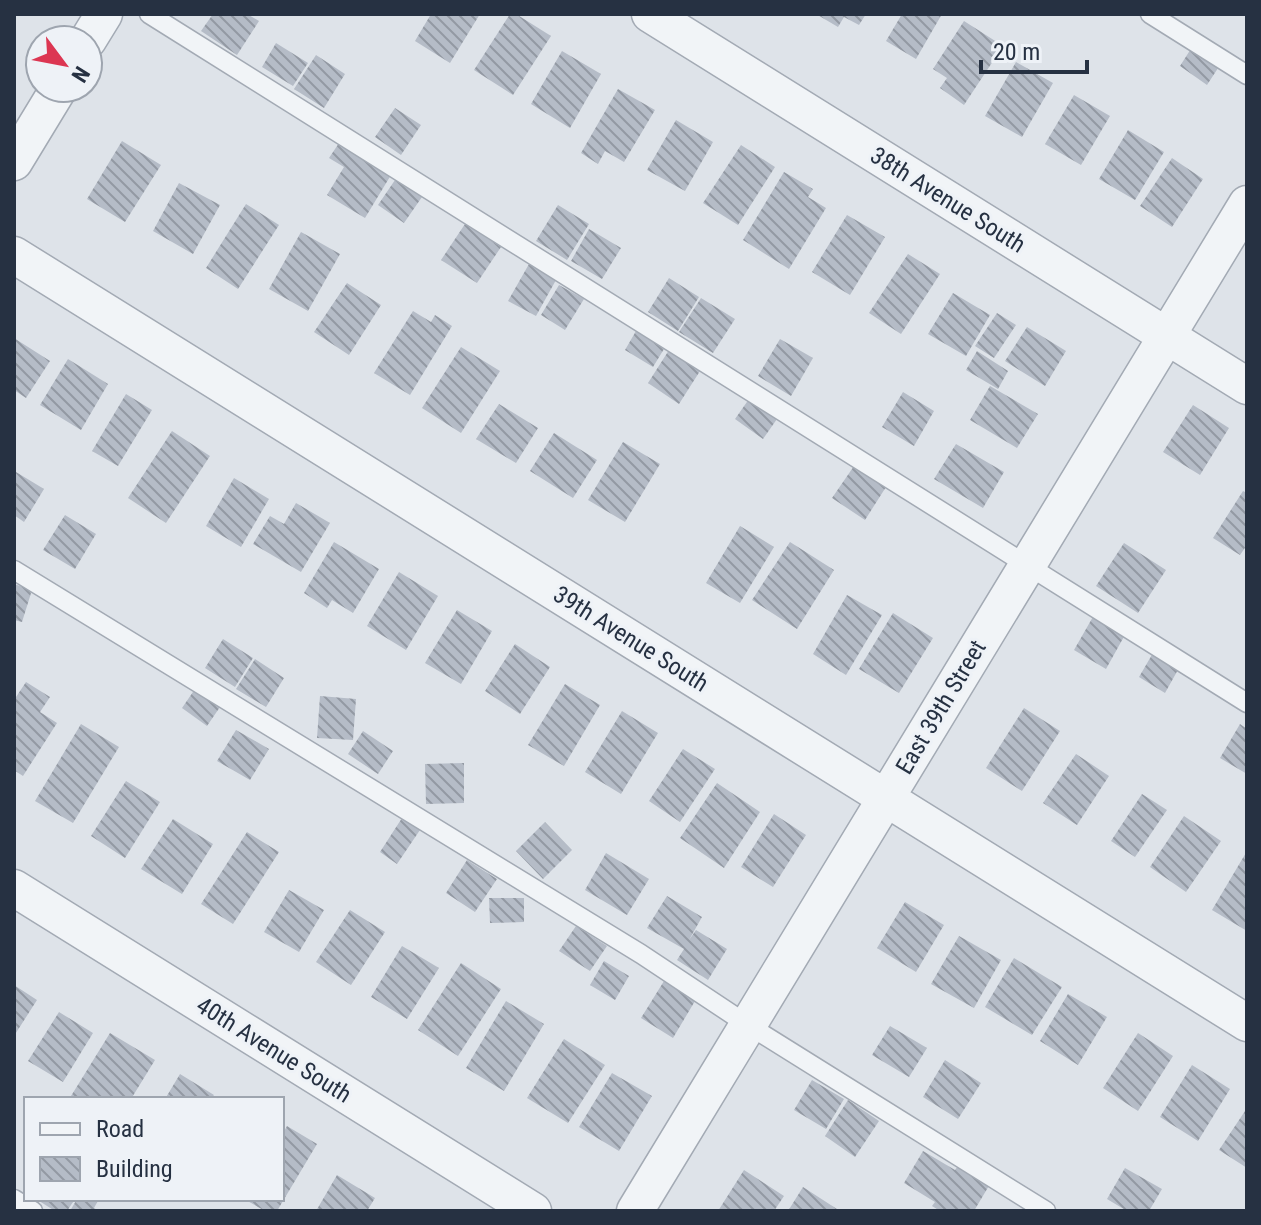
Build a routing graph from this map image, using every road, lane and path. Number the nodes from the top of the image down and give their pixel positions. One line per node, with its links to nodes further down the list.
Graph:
1 (149, 14): 11 (lane)
2 (650, 14): 9 (street, 38th Avenue South)
3 (1150, 14): 4 (lane)
4 (1247, 75)
5 (49, 104): 6 (street)
6 (14, 162)
7 (1247, 204): 9 (street, East 39th Street)
8 (14, 255): 14 (street, 39th Avenue South)
9 (1168, 337): 10 (street, 38th Avenue South); 11 (street, East 39th Street)
10 (1247, 386)
11 (1026, 565): 13 (lane); 14 (street, East 39th Street)
12 (14, 570): 17 (lane)
13 (1247, 703)
14 (887, 798): 16 (street, 39th Avenue South); 17 (street, East 39th Street)
15 (14, 888): 20 (street, 40th Avenue South)
16 (1247, 1023)
17 (748, 1025): 21 (street, East 39th Street); 22 (lane)
18 (14, 1199): 19 (lane)
19 (33, 1211)
20 (533, 1211)
21 (635, 1211)
22 (1046, 1211)

